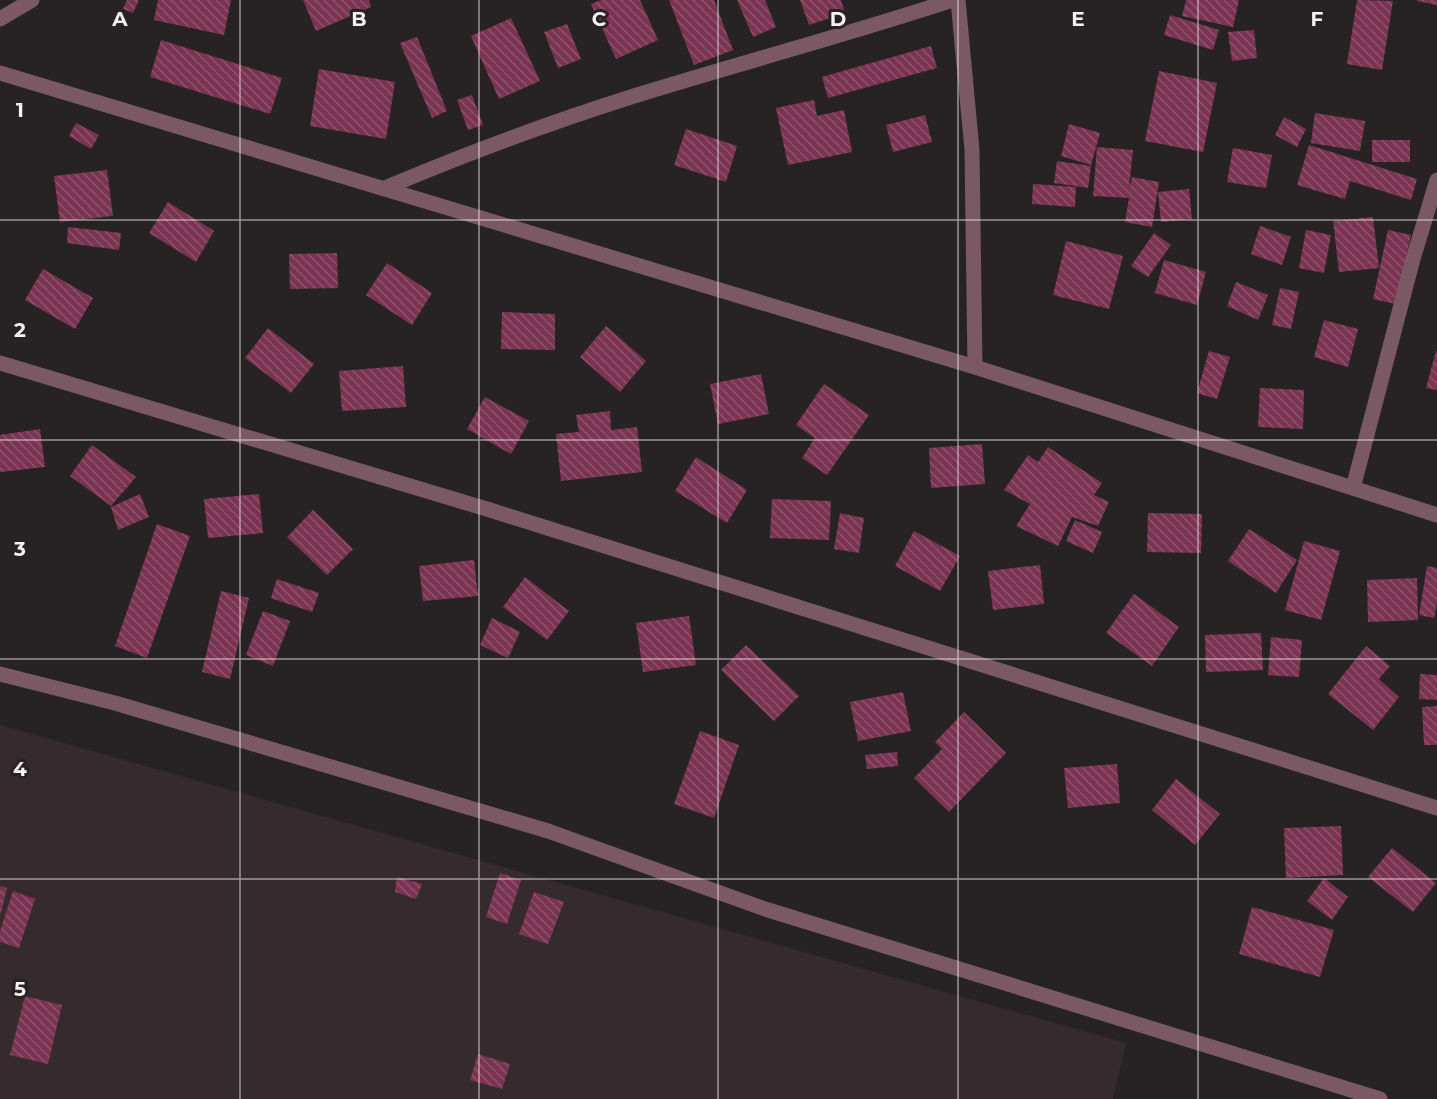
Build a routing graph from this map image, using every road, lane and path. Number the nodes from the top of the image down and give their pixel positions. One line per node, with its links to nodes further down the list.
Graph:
1 (32, 0): 4 (street)
2 (953, 0): 7 (street)
3 (958, 0): 9 (street)
4 (0, 19)
5 (0, 73): 7 (street)
6 (1437, 180): 10 (street)
7 (385, 188): 9 (street)
8 (0, 363): 13 (street)
9 (975, 367): 10 (street)
10 (1353, 488): 11 (street)
11 (1437, 515)
12 (0, 674): 14 (street)
13 (1437, 808)
14 (1380, 1099)

